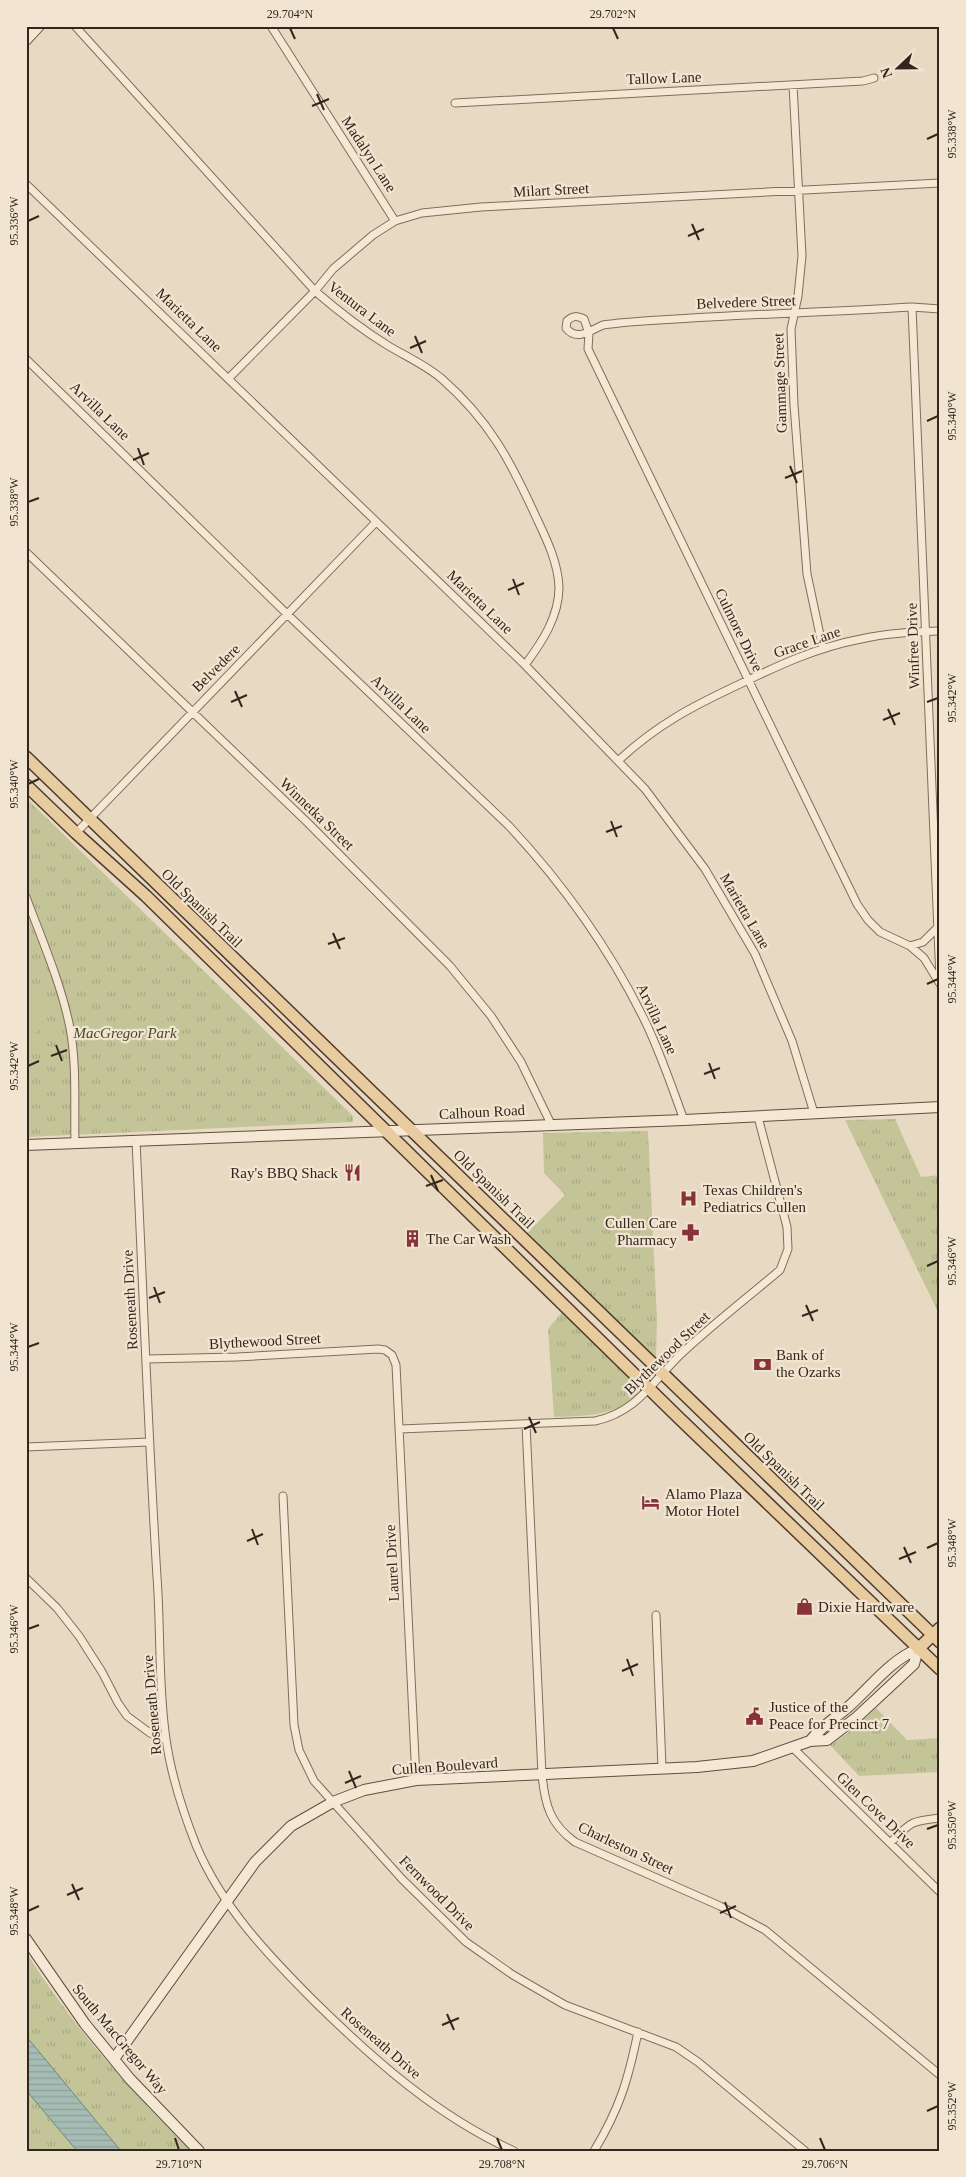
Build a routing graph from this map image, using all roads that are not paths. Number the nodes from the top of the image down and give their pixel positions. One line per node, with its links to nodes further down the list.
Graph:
1 (39, 26): 4 (street)
2 (75, 26): 12 (street, Ventura Lane)
3 (270, 26): 11 (street, Madalyn Lane)
4 (26, 40)
5 (874, 78): 6 (street, Tallow Lane)
6 (793, 85): 7 (street, Tallow Lane); 10 (street, Gammage Street)
7 (455, 103)
8 (940, 183): 10 (street, Milart Street)
9 (26, 184): 18 (street, Marietta Lane)
10 (800, 191): 11 (street, Milart Street); 15 (street, Gammage Street)
11 (395, 221): 12 (street, Milart Street)
12 (315, 291): 18 (street, Milart Street); 25 (street, Ventura Lane)
13 (912, 307): 14 (street, Belvedere Street); 15 (street, Belvedere Street); 23 (street, Winfree Drive)
14 (940, 309)
15 (794, 314): 16 (street, Belvedere Street); 24 (street, Gammage Street)
16 (589, 333): 16 (street); 26 (street, Culmore Drive)
17 (26, 359): 21 (street, Arvilla Lane)
18 (229, 378): 19 (street, Marietta Lane)
19 (376, 522): 21 (street, Belvedere); 25 (street, Marietta Lane)
20 (26, 552): 27 (street, Winnetka Street)
21 (288, 615): 27 (street, Belvedere); 40 (street, Arvilla Lane)
22 (940, 631): 23 (street, Grace Lane)
23 (926, 632): 24 (street, Grace Lane); 34 (street, Winfree Drive)
24 (823, 649): 26 (street, Grace Lane)
25 (525, 665): 29 (street, Marietta Lane)
26 (748, 680): 29 (street, Grace Lane); 35 (street, Culmore Drive)
27 (192, 713): 31 (street, Belvedere); 41 (street, Winnetka Street)
28 (26, 757): 31 (main road, Old Spanish Trail)
29 (619, 760): 38 (street, Marietta Lane)
30 (26, 785): 32 (main road, Old Spanish Trail)
31 (90, 820): 32 (street, Belvedere); 43 (main road, Old Spanish Trail)
32 (76, 833): 42 (main road, Old Spanish Trail)
33 (26, 897): 45 (street)
34 (938, 928): 35 (street); 36 (street, Winfree Drive)
35 (910, 946): 36 (street, Culmore Drive)
36 (940, 983)
37 (940, 1108): 38 (street, Calhoun Road)
38 (814, 1112): 39 (street, Calhoun Road)
39 (758, 1117): 40 (street, Calhoun Road); 53 (street, Blythewood Street)
40 (684, 1120): 41 (street, Calhoun Road)
41 (551, 1124): 43 (street, Calhoun Road)
42 (387, 1130): 43 (street, Calhoun Road); 44 (street, Calhoun Road); 48 (main road, Old Spanish Trail)
43 (412, 1131): 47 (main road, Old Spanish Trail)
44 (136, 1141): 45 (street, Calhoun Road); 52 (street, Roseneath Drive)
45 (75, 1143): 46 (street, Calhoun Road)
46 (26, 1145)
47 (496, 1212): 48 (main road); 49 (main road, Old Spanish Trail)
48 (484, 1225): 50 (main road, Old Spanish Trail)
49 (576, 1289): 50 (main road); 53 (main road, Old Spanish Trail)
50 (563, 1302): 54 (main road, Old Spanish Trail)
51 (385, 1350): 52 (street, Blythewood Street); 56 (street, Laurel Drive)
52 (147, 1359): 57 (street, Roseneath Drive)
53 (662, 1374): 54 (street, Blythewood Street); 59 (main road, Old Spanish Trail)
54 (650, 1387): 55 (street, Blythewood Street); 60 (main road, Old Spanish Trail)
55 (526, 1424): 56 (street, Blythewood Street); 72 (street, Charleston Street)
56 (400, 1429): 73 (street, Laurel Drive)
57 (149, 1442): 58 (street); 69 (street, Roseneath Drive)
58 (26, 1447)
59 (759, 1466): 60 (main road); 62 (main road, Old Spanish Trail)
60 (744, 1479): 63 (main road, Old Spanish Trail)
61 (283, 1496): 74 (street, Fernwood Drive)
62 (844, 1550): 63 (main road); 66 (main road, Old Spanish Trail)
63 (830, 1563): 67 (main road, Old Spanish Trail)
64 (26, 1578): 69 (street)
65 (656, 1615): 71 (street)
66 (937, 1635): 67 (main road, Cullen Boulevard)
67 (918, 1649): 68 (main road, Old Spanish Trail); 70 (street, Cullen Boulevard)
68 (940, 1669)
69 (166, 1740): 78 (street, Roseneath Drive)
70 (792, 1748): 71 (street, Cullen Boulevard); 76 (street, Glen Cove Drive)
71 (662, 1768): 72 (street, Cullen Boulevard)
72 (542, 1775): 73 (street, Cullen Boulevard); 82 (street, Charleston Street)
73 (416, 1780): 74 (street, Cullen Boulevard)
74 (333, 1802): 78 (street, Cullen Boulevard); 80 (street, Fernwood Drive)
75 (940, 1818): 76 (street)
76 (890, 1843): 77 (street, Glen Cove Drive)
77 (940, 1892)
78 (227, 1902): 81 (street, Cullen Boulevard); 84 (street, Roseneath Drive)
79 (26, 1939): 81 (street, South MacGregor Way)
80 (638, 2032): 85 (street); 86 (street, Fernwood Drive)
81 (114, 2059): 83 (street, South MacGregor Way)
82 (940, 2075)
83 (199, 2151)
84 (514, 2151)
85 (594, 2151)
86 (805, 2151)

